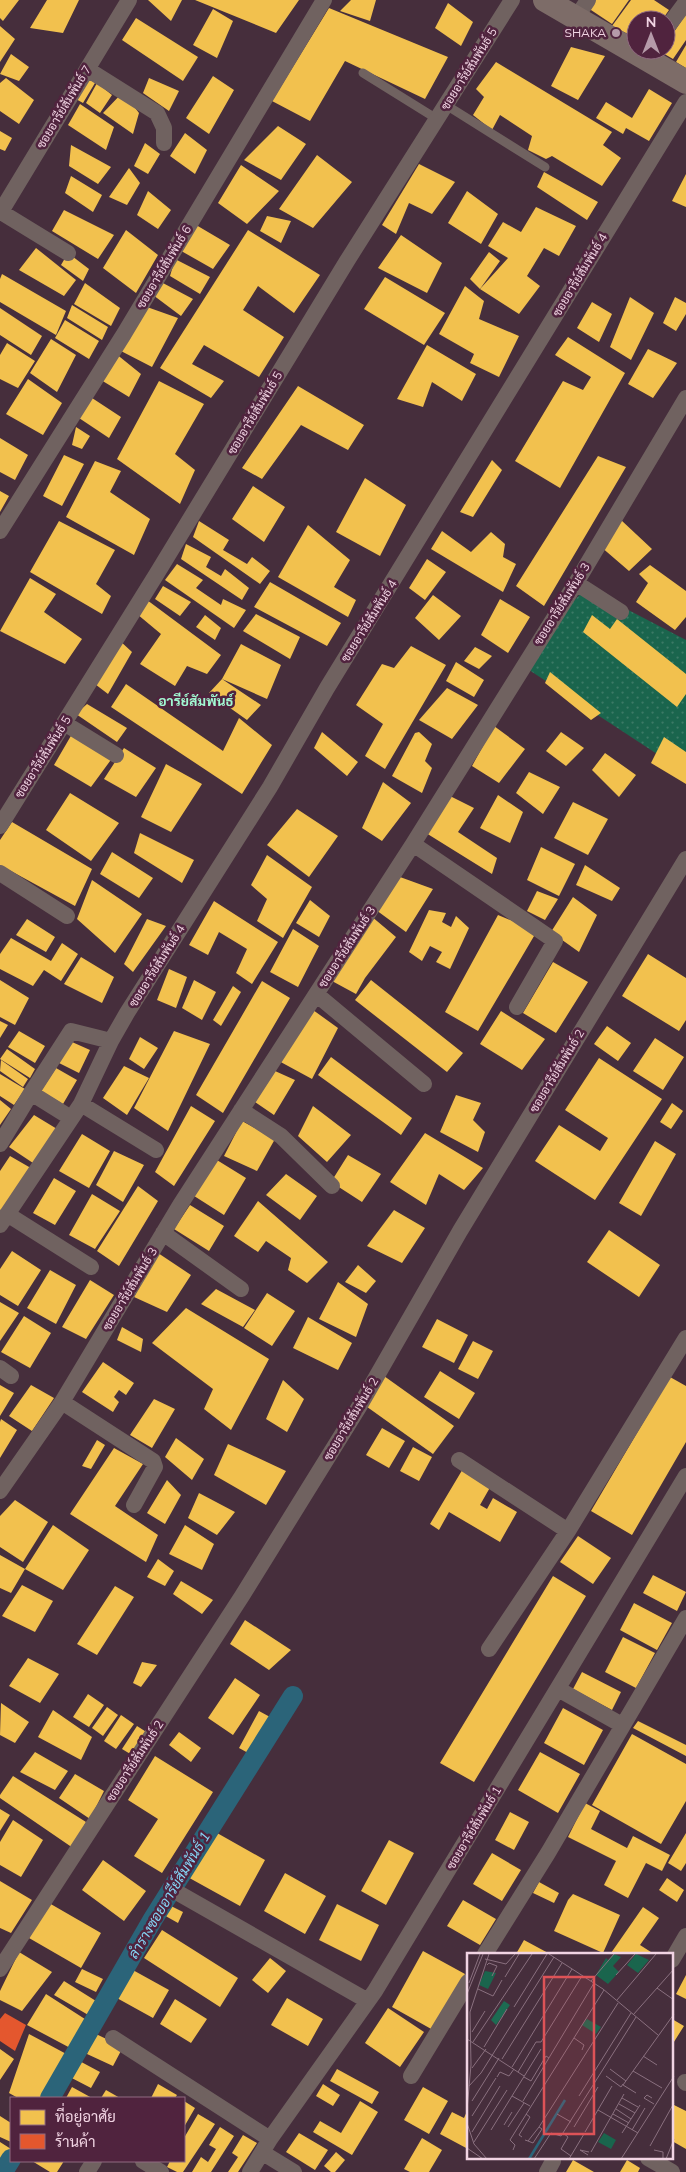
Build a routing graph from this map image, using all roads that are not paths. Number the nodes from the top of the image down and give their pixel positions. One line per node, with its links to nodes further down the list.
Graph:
1 (129, 0): 10 (street, ซอยอารีย์สัมพันธ์ 7)
2 (324, 0): 21 (street, ซอยอารีย์สัมพันธ์ 6)
3 (512, 0): 14 (street, ซอยอารีย์สัมพันธ์ 5)
4 (545, 0): 6 (street)
5 (686, 2): 7 (street)
6 (582, 9): 8 (street)
7 (676, 16)
8 (626, 39)
9 (656, 60): 12 (street)
10 (87, 69): 16 (street); 18 (street, ซอยอารีย์สัมพันธ์ 7)
11 (363, 73): 15 (lane)
12 (686, 82)
13 (686, 102): 33 (street, ซอยอารีย์สัมพันธ์ 4)
14 (446, 105): 15 (street, ซอยอารีย์สัมพันธ์ 5); 17 (lane)
15 (437, 119): 24 (street, ซอยอารีย์สัมพันธ์ 5)
16 (164, 143)
17 (545, 167)
18 (0, 213): 19 (street)
19 (68, 253)
20 (686, 398): 22 (street, ซอยอารีย์สัมพันธ์ 3)
21 (0, 531)
22 (576, 583): 23 (street); 27 (street, ซอยอารีย์สัมพันธ์ 3)
23 (621, 612)
24 (64, 723): 25 (street); 26 (street, ซอยอารีย์สัมพันธ์ 5)
25 (116, 755)
26 (0, 826)
27 (413, 844): 31 (street, ซอยอารีย์สัมพันธ์ 3); 32 (street)
28 (686, 859): 61 (street, ซอยอารีย์สัมพันธ์ 2)
29 (0, 873): 30 (street)
30 (66, 916)
31 (316, 994): 34 (street); 37 (street, ซอยอารีย์สัมพันธ์ 3)
32 (517, 1007)
33 (110, 1041): 35 (street); 36 (street, ซอยอารีย์สัมพันธ์ 4)
34 (424, 1084)
35 (31, 1093): 38 (street); 39 (street)
36 (81, 1104): 38 (street, ซอยอารีย์สัมพันธ์ 4); 40 (street)
37 (241, 1110): 41 (street); 43 (street, ซอยอารีย์สัมพันธ์ 3)
38 (72, 1118): 42 (street, ซอยอารีย์สัมพันธ์ 4)
39 (0, 1144)
40 (156, 1150)
41 (332, 1186)
42 (4, 1220): 44 (street)
43 (162, 1233): 45 (street); 47 (street, ซอยอารีย์สัมพันธ์ 3)
44 (91, 1267)
45 (241, 1289)
46 (686, 1338): 52 (street)
47 (62, 1402): 50 (street, ซอยอารีย์สัมพันธ์ 3); 51 (street)
48 (459, 1460): 52 (street)
49 (686, 1476): 55 (street, ซอยอารีย์สัมพันธ์ 1)
50 (0, 1490)
51 (134, 1505)
52 (568, 1530): 54 (street)
53 (686, 1618): 56 (street)
54 (489, 1649)
55 (558, 1689): 56 (street); 63 (street, ซอยอารีย์สัมพันธ์ 1)
56 (622, 1725): 59 (street)
57 (180, 1894): 63 (street)
58 (686, 1936): 60 (street)
59 (486, 1953)
60 (674, 1957)
61 (0, 1969)
62 (467, 1984): 65 (street)
63 (368, 2001): 66 (street, ซอยอารีย์สัมพันธ์ 1)
64 (113, 2038): 66 (street)
65 (411, 2076)
66 (266, 2146): 70 (street, ซอยอารีย์สัมพันธ์ 1); 71 (street)
67 (651, 2160): 72 (street)
68 (144, 2162): 69 (street)
69 (161, 2172)
70 (250, 2172)
71 (294, 2172)
72 (672, 2172)

